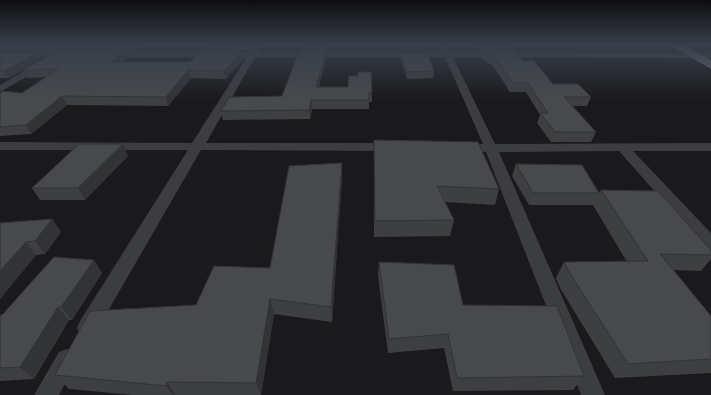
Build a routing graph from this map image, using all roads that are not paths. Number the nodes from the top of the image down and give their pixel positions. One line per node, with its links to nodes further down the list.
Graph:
1 (42, 63): 4 (street)
2 (247, 63): 6 (street)
3 (452, 63): 10 (street)
4 (0, 89)
5 (0, 146): 6 (street)
6 (198, 147): 7 (street); 13 (street)
7 (407, 147)
8 (711, 147): 11 (street)
9 (445, 148): 10 (street)
10 (490, 148): 11 (street); 14 (street)
11 (623, 148): 12 (street)
12 (711, 244)
13 (46, 395)
14 (593, 395)

